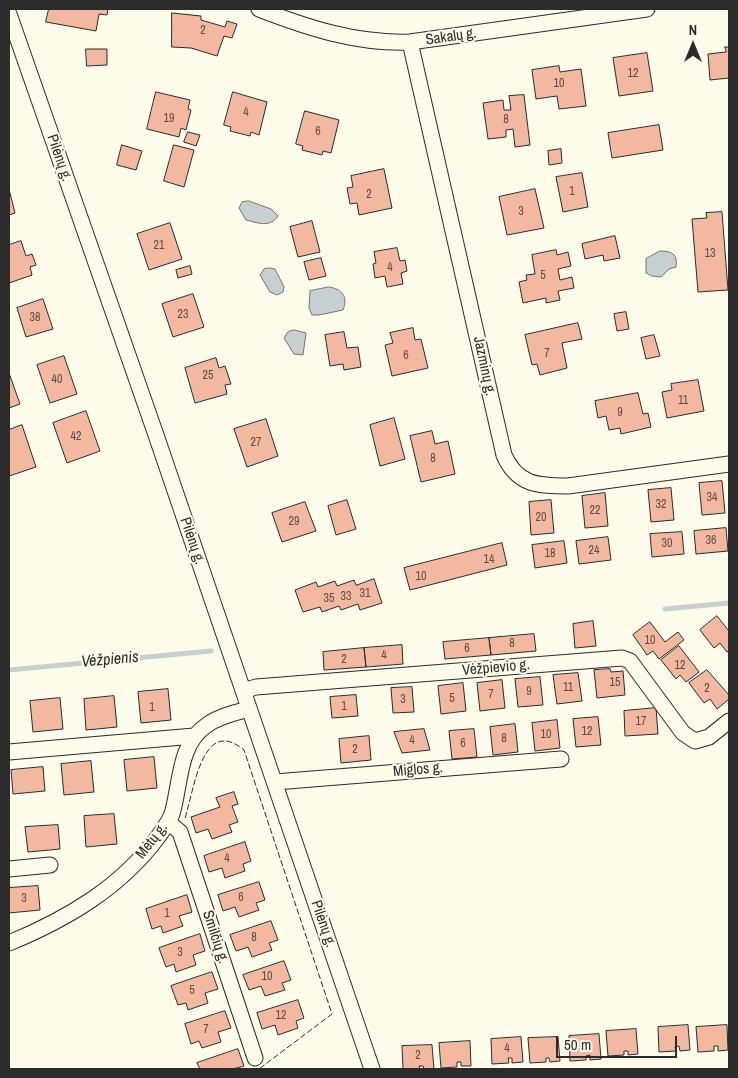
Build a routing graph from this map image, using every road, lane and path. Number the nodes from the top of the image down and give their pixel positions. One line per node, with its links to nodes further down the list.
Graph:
1 (259, 9): 5 (street, Sakalų g.)
2 (647, 9): 3 (street, Sakalų g.)
3 (628, 10): 5 (street, Sakalų g.)
4 (9, 14): 7 (street, Pilėnų g.)
5 (410, 42): 6 (street, Jazminų g.)
6 (729, 464)
7 (243, 691): 8 (street, Pilėnų g.); 9 (street, Vėžpievio g.)
8 (249, 709): 10 (street, Mėtų g.); 13 (street, Pilėnų g.)
9 (729, 721)
10 (194, 736): 11 (street); 14 (street, Mėtų g.)
11 (9, 752)
12 (561, 758): 13 (street, Miglos g.)
13 (275, 782): 19 (street, Pilėnų g.)
14 (168, 822): 17 (street, Mėtų g.); 18 (street, Smilčių g.)
15 (50, 865): 16 (street)
16 (9, 869)
17 (9, 943)
18 (255, 1058)
19 (372, 1069)

